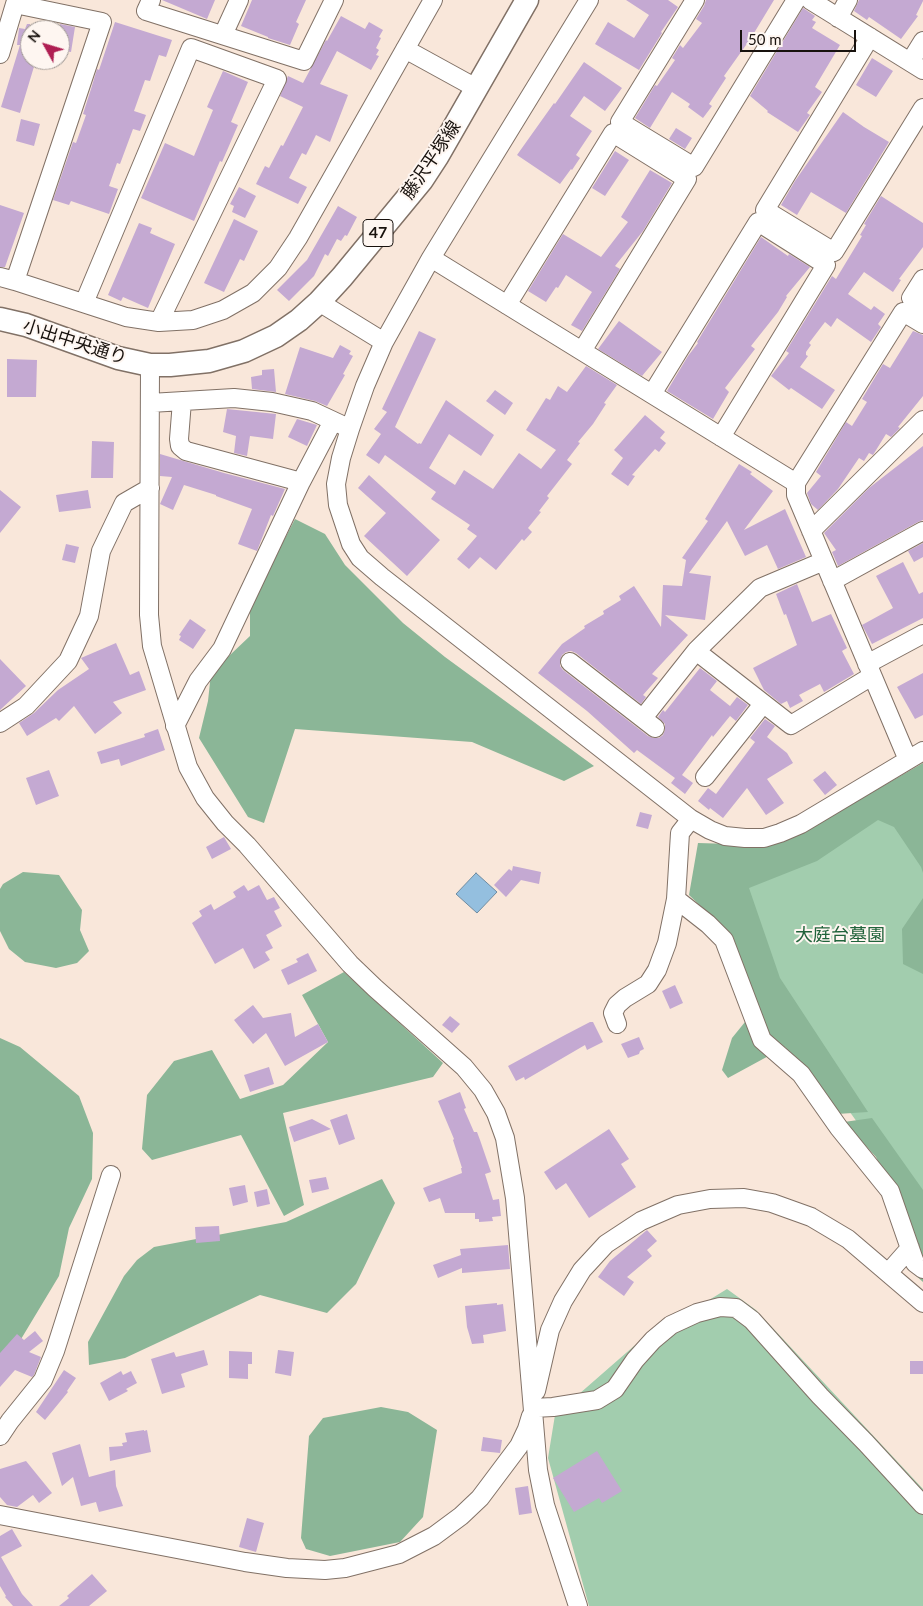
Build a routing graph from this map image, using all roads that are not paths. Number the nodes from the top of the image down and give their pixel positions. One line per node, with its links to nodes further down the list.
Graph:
1 (151, 0): 12 (street)
2 (239, 0): 12 (street)
3 (334, 0): 12 (street)
4 (433, 0): 15 (street)
5 (527, 0): 18 (main road, 藤沢平塚線 / 47)
6 (589, 0): 20 (street)
7 (695, 0): 8 (street)
8 (796, 0)
9 (810, 0): 11 (street)
10 (848, 0): 11 (street)
11 (838, 18): 13 (street)
12 (223, 35)
13 (870, 38): 17 (street); 19 (street)
14 (923, 41): 17 (street)
15 (405, 49): 18 (street); 28 (street)
16 (0, 54): 21 (street)
17 (916, 66)
18 (476, 88): 23 (main road, 藤沢平塚線 / 47)
19 (923, 108)
20 (431, 258): 25 (street); 30 (street)
21 (7, 279): 24 (street)
22 (923, 279): 26 (street)
23 (319, 302): 30 (street); 32 (main road, 藤沢平塚線 / 47)
24 (84, 303): 28 (street); 28 (street)
25 (507, 305): 31 (street); 31 (street)
26 (923, 306)
27 (0, 319): 32 (main road, 小出中央通り / 47)
28 (159, 322)
29 (923, 324): 41 (street)
30 (384, 342): 38 (street)
31 (582, 351): 33 (street)
32 (150, 365): 35 (street)
33 (652, 394): 39 (street); 39 (street)
34 (182, 401): 35 (street); 37 (street); 40 (street)
35 (150, 403): 42 (street)
36 (923, 420): 43 (street)
37 (333, 421): 38 (street); 40 (street)
38 (350, 429): 56 (street)
39 (721, 437): 41 (street)
40 (301, 482): 53 (street)
41 (796, 483): 43 (street)
42 (150, 488): 52 (street); 53 (street)
43 (811, 530): 45 (street)
44 (923, 531): 46 (street)
45 (824, 561): 46 (street); 48 (street)
46 (832, 581): 50 (street)
47 (923, 634): 50 (street)
48 (696, 651): 49 (street); 51 (street)
49 (570, 662)
50 (870, 670): 51 (street); 54 (street)
51 (763, 704): 55 (street)
52 (0, 722)
53 (175, 726): 64 (street)
54 (916, 756): 56 (street)
55 (705, 777)
56 (691, 819): 57 (street)
57 (676, 899): 58 (street); 60 (street)
58 (617, 1024)
59 (111, 1175): 65 (street)
60 (910, 1248): 61 (street); 62 (street)
61 (923, 1269)
62 (888, 1273): 63 (street); 64 (street)
63 (923, 1303)
64 (533, 1408): 67 (street); 68 (street); 69 (street)
65 (5, 1417): 66 (street)
66 (0, 1436)
67 (923, 1505)
68 (0, 1515)
69 (578, 1606)

